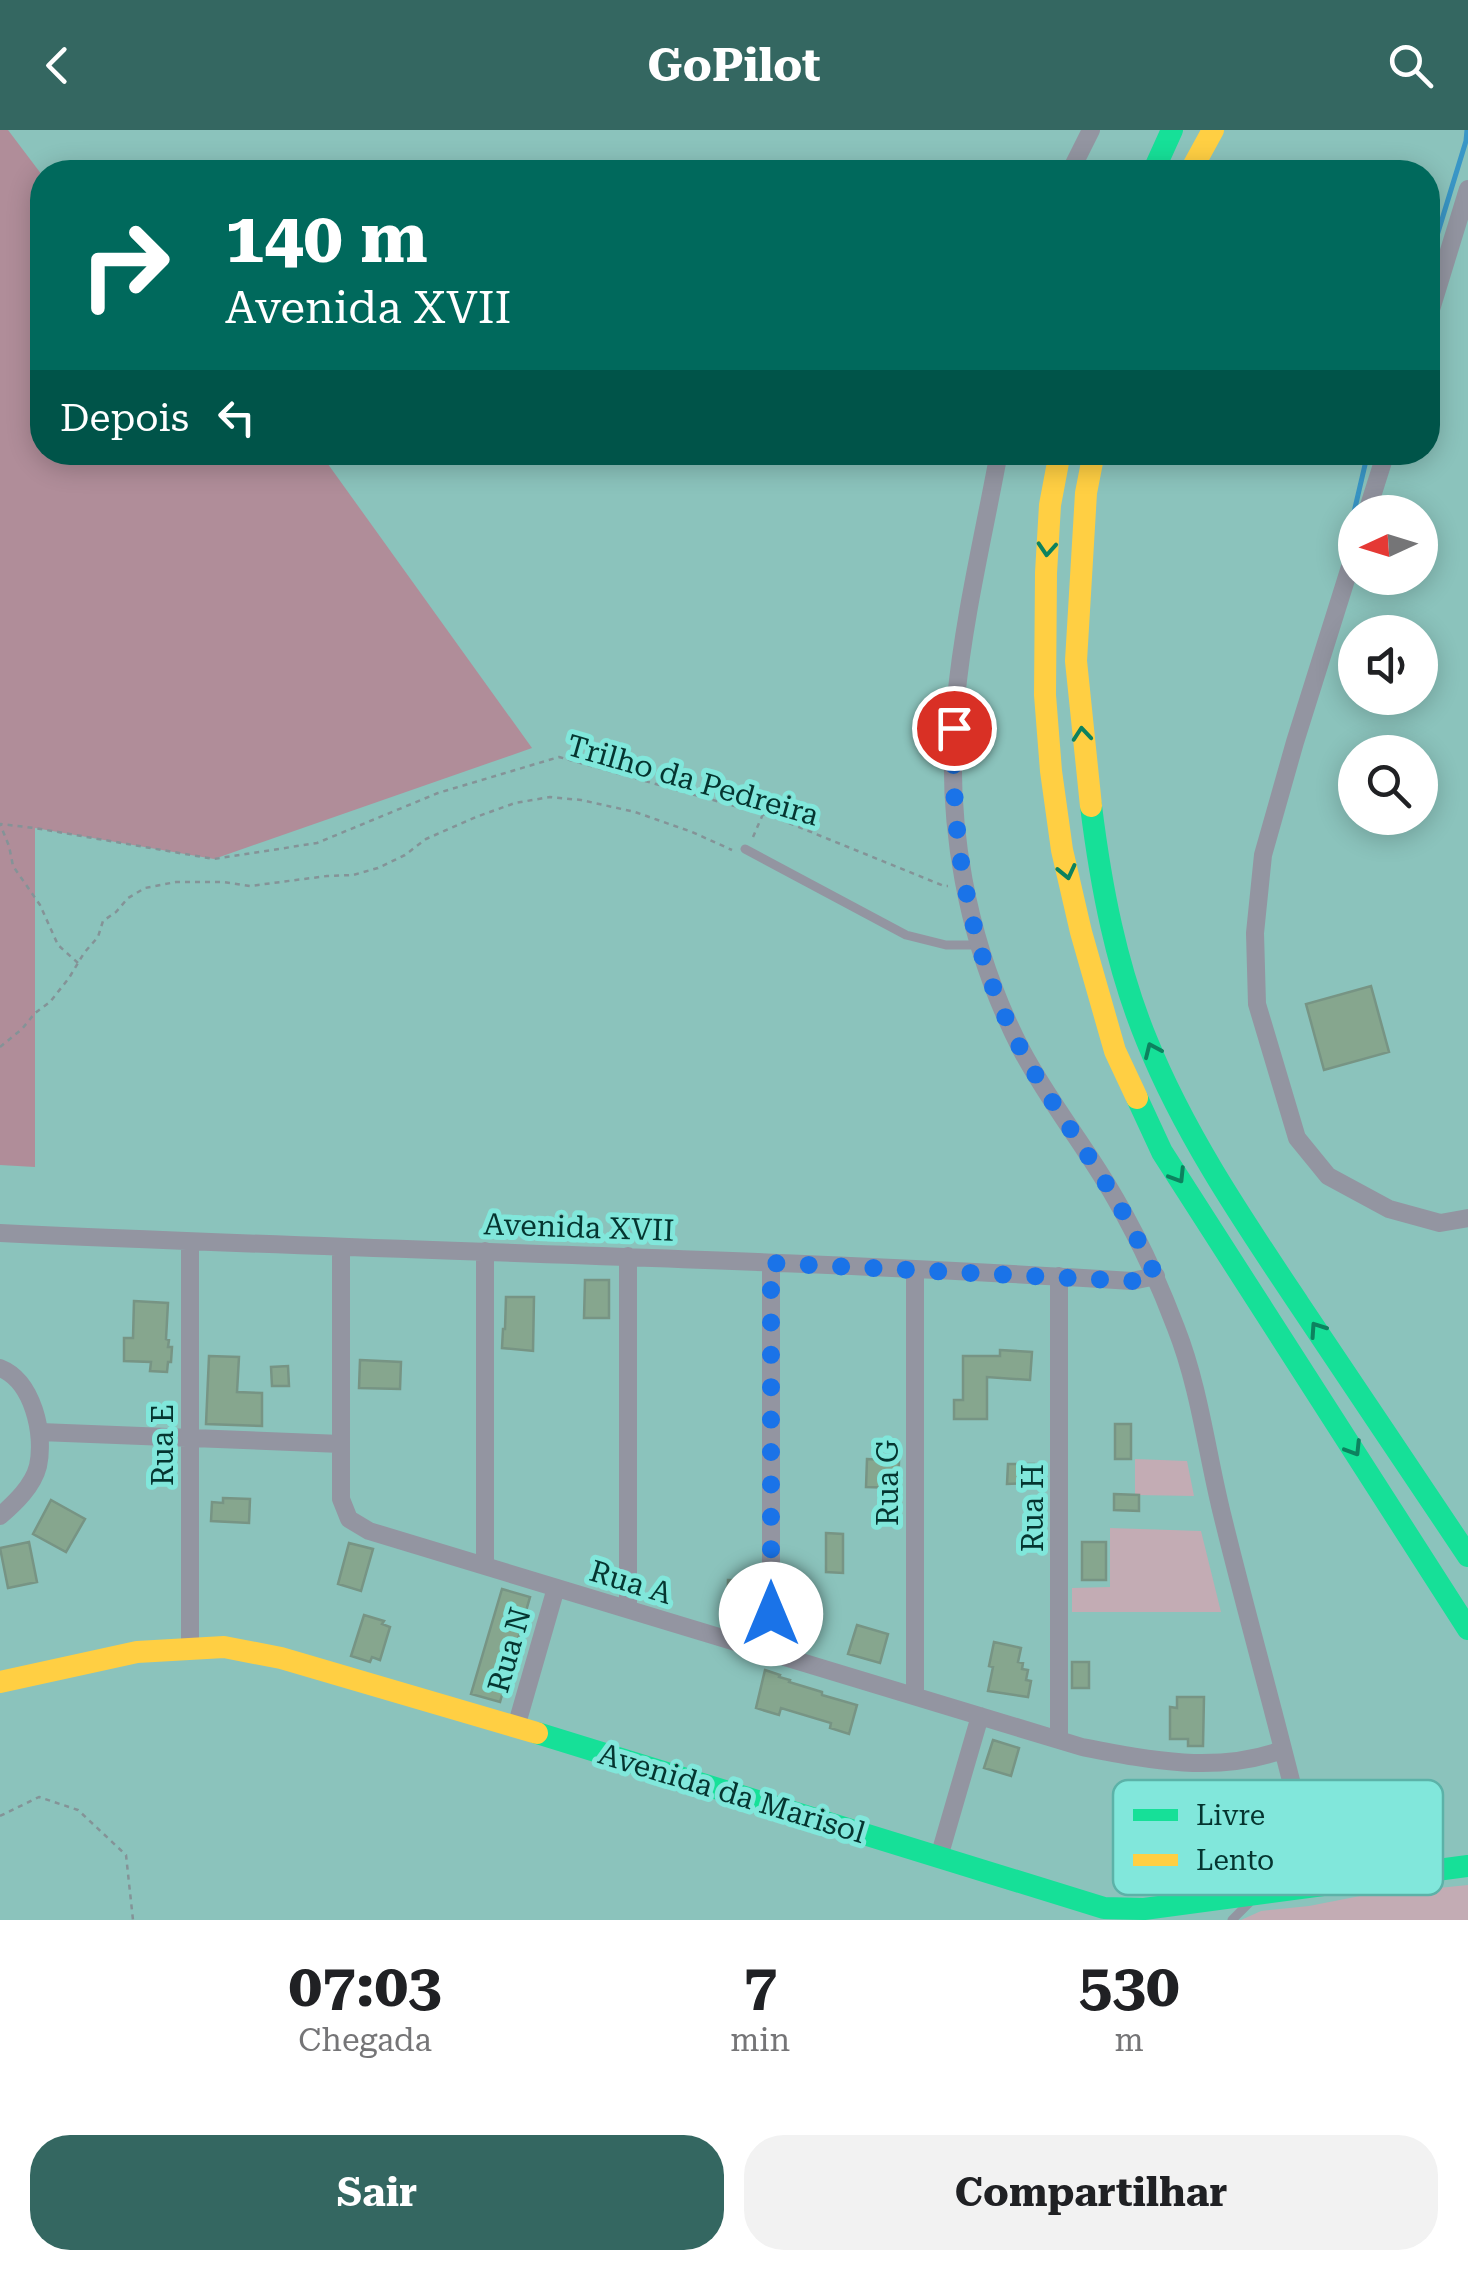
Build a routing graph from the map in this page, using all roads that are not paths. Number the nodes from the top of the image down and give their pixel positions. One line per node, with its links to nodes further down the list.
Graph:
1 (1091, 130): 4 (street)
2 (1172, 130): 5 (main road)
3 (1213, 130): 6 (main road)
4 (1076, 160)
5 (1158, 160)
6 (1197, 160)
7 (1468, 189): 8 (street)
8 (1440, 280)
9 (997, 465): 16 (street)
10 (1058, 465): 36 (main road, one-way to 36)
11 (1091, 465): 32 (main road, one-way to 11)
12 (1382, 465): 13 (street)
13 (1372, 495)
14 (1341, 595): 17 (street)
15 (746, 849): 16 (lane)
16 (979, 946): 26 (street)
17 (1468, 1218)
18 (0, 1233): 19 (street, Avenida XVII)
19 (190, 1242): 20 (street, Avenida XVII); 29 (street, Rua E)
20 (341, 1247): 21 (street, Avenida XVII); 30 (street, Rua A)
21 (485, 1251): 22 (street, Avenida XVII); 33 (street)
22 (628, 1256): 23 (street, Avenida XVII); 35 (street)
23 (771, 1263): 24 (street, Avenida XVII); 38 (street)
24 (915, 1270): 25 (street, Avenida XVII); 40 (street, Rua G)
25 (1059, 1276): 26 (street, Avenida XVII); 43 (street, Rua H)
26 (1156, 1276): 44 (street)
27 (0, 1368): 28 (street)
28 (40, 1432): 29 (street); 31 (street)
29 (190, 1438): 30 (street); 37 (street, Rua E)
30 (341, 1444): 33 (street, Rua A)
31 (0, 1516)
32 (1468, 1556)
33 (484, 1566): 34 (street, Rua A)
34 (556, 1588): 35 (street, Rua A); 42 (street, Rua N)
35 (628, 1610): 38 (street, Rua A)
36 (1468, 1628)
37 (190, 1649): 39 (main road, Avenida da Marisol); 42 (main road, Avenida da Marisol)
38 (771, 1653): 40 (street, Rua A)
39 (0, 1682)
40 (915, 1696): 41 (street, Rua A)
41 (980, 1716): 43 (street, Rua A); 46 (street)
42 (516, 1727): 46 (main road, Avenida da Marisol)
43 (1059, 1740): 44 (street, Rua A)
44 (1282, 1750): 45 (street)
45 (1290, 1780)
46 (938, 1856): 49 (main road, Avenida da Marisol)
47 (1468, 1866): 48 (main road, Avenida da Marisol)
48 (1443, 1869)
49 (1245, 1895)
50 (1256, 1895): 51 (lane)
51 (1232, 1920)

